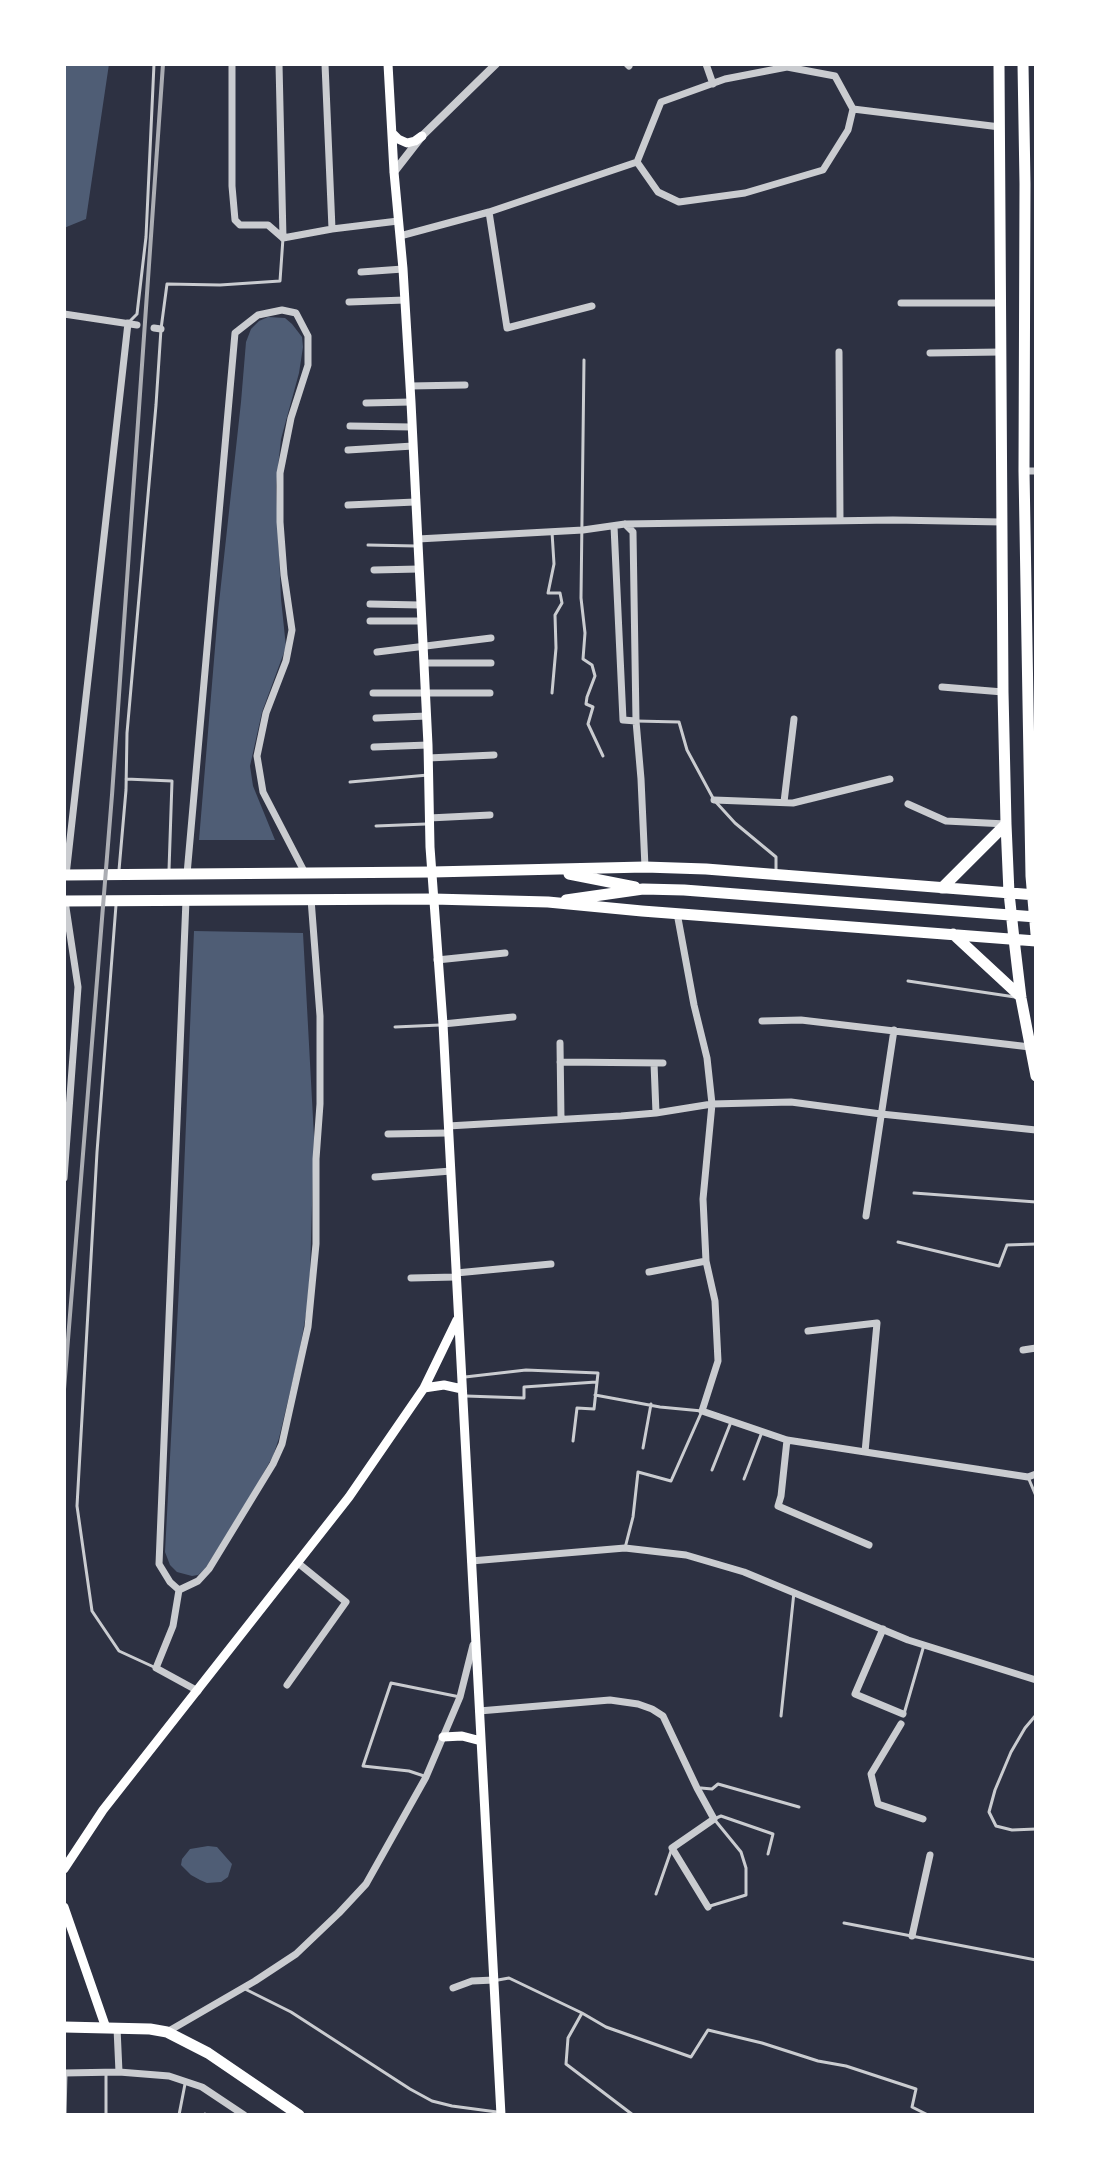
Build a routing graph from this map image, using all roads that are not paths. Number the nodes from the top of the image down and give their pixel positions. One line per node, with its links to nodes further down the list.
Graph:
1 (154, 64): 32 (lane)
2 (232, 64): 23 (street)
3 (279, 64): 23 (street)
4 (325, 64): 21 (street)
5 (388, 64): 15 (main road)
6 (706, 64): 11 (street)
7 (999, 64): 13 (main road)
8 (1023, 64): 14 (main road)
9 (493, 65): 16 (street)
10 (787, 66): 11 (street); 12 (street)
11 (713, 84): 17 (street)
12 (853, 109): 13 (street); 17 (street)
13 (1000, 127): 29 (main road)
14 (1029, 129): 33 (main road)
15 (392, 133): 16 (main road); 18 (main road)
16 (422, 136): 18 (street)
17 (637, 162): 19 (street)
18 (394, 172): 20 (main road)
19 (489, 212): 22 (street); 30 (street)
20 (398, 221): 21 (street); 22 (main road)
21 (332, 229): 23 (street)
22 (400, 236): 24 (main road)
23 (283, 238): 86 (lane)
24 (403, 269): 25 (street); 26 (main road)
25 (361, 272)
26 (405, 300): 27 (street); 39 (main road)
27 (349, 302)
28 (901, 303): 29 (street)
29 (1001, 303): 35 (main road)
30 (592, 306)
31 (64, 314): 32 (street)
32 (132, 324): 103 (street)
33 (1030, 349): 40 (main road)
34 (839, 352): 50 (street)
35 (1001, 352): 36 (street); 51 (main road)
36 (930, 353)
37 (584, 360): 54 (lane)
38 (465, 385): 39 (street)
39 (410, 386): 41 (main road)
40 (1030, 401): 47 (main road)
41 (411, 402): 42 (street); 44 (main road)
42 (366, 403)
43 (350, 426): 44 (street)
44 (412, 427): 45 (main road)
45 (413, 446): 46 (street); 48 (main road)
46 (348, 450)
47 (1030, 471): 64 (main road)
48 (415, 502): 49 (street); 56 (main road)
49 (348, 505)
50 (840, 520): 51 (street); 52 (street)
51 (1002, 522): 71 (main road)
52 (625, 524): 53 (street); 79 (street)
53 (614, 526): 54 (street); 79 (street)
54 (583, 530): 55 (street); 83 (lane)
55 (552, 532): 56 (street); 75 (lane)
56 (418, 543): 57 (lane); 58 (main road)
57 (368, 545)
58 (419, 569): 59 (street); 61 (main road)
59 (374, 570)
60 (370, 604): 61 (street)
61 (420, 605): 63 (main road)
62 (370, 621): 63 (street)
63 (421, 621): 66 (main road)
64 (1031, 626): 108 (main road)
65 (491, 638): 66 (street)
66 (423, 647): 67 (street); 68 (main road)
67 (377, 652)
68 (424, 663): 69 (street); 73 (main road)
69 (491, 663)
70 (942, 687): 71 (street)
71 (1003, 692): 94 (main road)
72 (373, 693): 73 (street)
73 (426, 693): 74 (street); 76 (main road)
74 (490, 693)
75 (552, 693)
76 (427, 716): 77 (street); 80 (main road)
77 (376, 718)
78 (794, 719): 90 (street)
79 (636, 721): 89 (lane); 96 (street)
80 (428, 745): 81 (street); 84 (main road)
81 (374, 747)
82 (494, 755): 84 (street)
83 (603, 756)
84 (428, 758): 85 (main road)
85 (428, 775): 88 (lane); 93 (main road)
86 (126, 779): 100 (lane); 101 (lane)
87 (890, 779): 90 (street)
88 (350, 782)
89 (714, 800): 90 (street); 104 (lane)
90 (784, 802)
91 (908, 804): 94 (street)
92 (490, 815): 93 (street)
93 (430, 821): 95 (lane); 98 (main road)
94 (1006, 824): 105 (main road); 107 (main road)
95 (376, 826)
96 (645, 867): 97 (main road); 104 (main road)
97 (548, 870): 98 (main road); 106 (main road)
98 (432, 872): 99 (main road); 110 (main road)
99 (305, 873): 102 (main road); 102 (street)
100 (119, 874): 101 (main road); 103 (main road)
101 (169, 874): 102 (main road)
102 (187, 874)
103 (65, 875)
104 (776, 875): 105 (main road)
105 (942, 888): 107 (main road)
106 (643, 889): 114 (main road); 116 (main road)
107 (1009, 893): 108 (main road); 119 (main road)
108 (1034, 895): 118 (main road)
109 (311, 899): 110 (main road); 111 (main road); 180 (street)
110 (433, 899): 114 (main road); 122 (main road)
111 (186, 900): 113 (main road); 180 (street)
112 (65, 901): 113 (main road); 134 (street)
113 (117, 901): 185 (lane)
114 (548, 902): 115 (main road)
115 (677, 913): 117 (main road); 135 (street)
116 (1036, 917)
117 (953, 934): 119 (main road); 124 (main road)
118 (1036, 934)
119 (1014, 939): 120 (main road); 124 (main road)
120 (1036, 941)
121 (505, 953): 122 (street)
122 (437, 960): 127 (main road)
123 (908, 981): 124 (lane)
124 (1021, 998): 131 (main road)
125 (513, 1017): 127 (street)
126 (762, 1021): 129 (street)
127 (443, 1024): 128 (lane); 139 (main road)
128 (395, 1027)
129 (894, 1030): 131 (street); 137 (street)
130 (560, 1043): 132 (street)
131 (1030, 1047): 133 (main road)
132 (560, 1062): 136 (street); 138 (street)
133 (1036, 1076)
134 (67, 1084): 144 (street)
135 (712, 1104): 136 (street); 137 (street); 150 (street)
136 (656, 1113): 138 (street)
137 (881, 1114): 140 (street); 147 (street)
138 (561, 1119): 139 (street)
139 (448, 1129): 141 (street); 142 (main road)
140 (1036, 1130)
141 (388, 1134)
142 (451, 1171): 143 (street); 153 (main road)
143 (375, 1177)
144 (64, 1178)
145 (914, 1193): 146 (lane)
146 (1036, 1202)
147 (866, 1216)
148 (898, 1242): 149 (lane)
149 (1036, 1244)
150 (706, 1261): 152 (street); 165 (street)
151 (551, 1264): 153 (street)
152 (649, 1272)
153 (456, 1275): 154 (street); 155 (main road)
154 (411, 1278)
155 (458, 1317): 159 (main road); 161 (main road)
156 (808, 1331): 171 (street)
157 (1036, 1348): 158 (street)
158 (1023, 1350)
159 (461, 1378): 160 (lane); 162 (main road)
160 (597, 1382): 162 (lane); 163 (lane)
161 (424, 1388): 162 (main road); 179 (main road)
162 (462, 1393): 178 (main road)
163 (595, 1395): 164 (lane); 169 (lane)
164 (651, 1404): 165 (lane); 170 (lane)
165 (702, 1411): 166 (street); 177 (lane)
166 (731, 1422): 167 (street); 172 (lane)
167 (762, 1432): 168 (street); 174 (lane)
168 (787, 1440): 171 (street); 176 (street)
169 (573, 1441)
170 (643, 1448)
171 (865, 1452): 173 (street)
172 (712, 1470)
173 (1032, 1476): 175 (lane)
174 (744, 1479)
175 (1036, 1496)
176 (869, 1545)
177 (625, 1548): 178 (street); 181 (street)
178 (471, 1561): 183 (main road)
179 (298, 1563): 187 (street); 188 (main road)
180 (179, 1590): 185 (street)
181 (794, 1592): 182 (street); 193 (lane)
182 (883, 1629): 184 (street); 191 (street)
183 (475, 1636): 189 (street); 190 (main road)
184 (924, 1645): 186 (street); 191 (lane)
185 (156, 1668): 188 (street)
186 (1036, 1680)
187 (287, 1685)
188 (198, 1691): 206 (main road)
189 (460, 1697): 195 (street); 197 (lane)
190 (479, 1711): 196 (main road); 198 (street)
191 (903, 1714)
192 (1036, 1715): 202 (lane)
193 (781, 1716)
194 (901, 1724): 201 (street)
195 (443, 1737): 196 (main road); 197 (street)
196 (481, 1741): 213 (main road)
197 (426, 1777): 214 (street)
198 (697, 1788): 199 (lane); 200 (street)
199 (799, 1807)
200 (714, 1819): 203 (street); 204 (lane); 209 (lane)
201 (923, 1819)
202 (1036, 1829)
203 (672, 1848): 207 (lane); 209 (street)
204 (768, 1854)
205 (930, 1855): 211 (street)
206 (64, 1869)
207 (656, 1894)
208 (64, 1907): 218 (main road)
209 (708, 1907)
210 (844, 1923): 211 (lane)
211 (912, 1936): 212 (lane)
212 (1036, 1960)
213 (494, 1980): 215 (street); 216 (lane); 225 (main road)
214 (243, 1988): 219 (street); 225 (lane)
215 (453, 1988)
216 (582, 2013): 224 (lane); 231 (lane)
217 (64, 2027): 218 (main road)
218 (112, 2028): 219 (main road); 220 (street)
219 (167, 2032): 230 (main road)
220 (119, 2072): 222 (street); 223 (street)
221 (65, 2073): 222 (street); 226 (lane)
222 (106, 2073): 227 (lane)
223 (186, 2080): 228 (lane); 229 (street)
224 (912, 2107): 232 (lane); 233 (lane)
225 (501, 2114)
226 (65, 2115)
227 (106, 2115)
228 (179, 2115)
229 (244, 2115)
230 (299, 2115)
231 (633, 2115)
232 (909, 2115)
233 (928, 2115)

